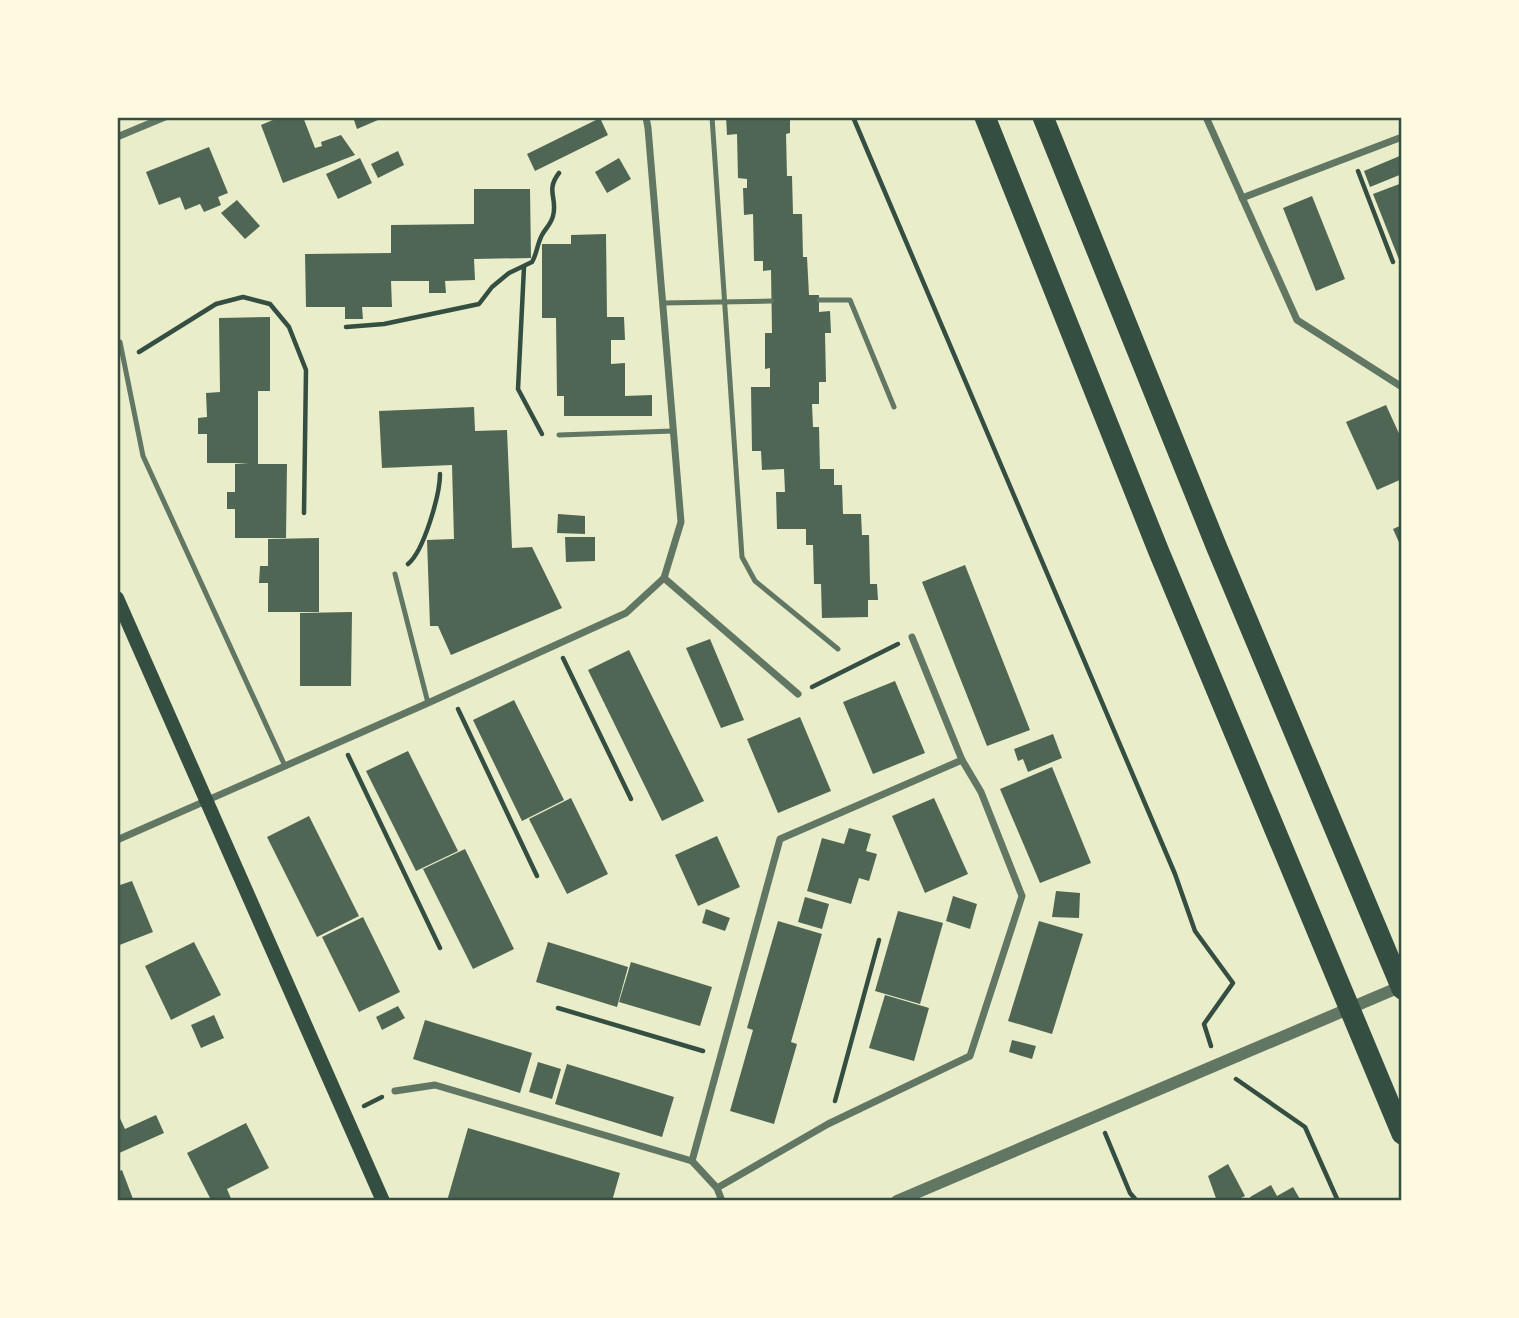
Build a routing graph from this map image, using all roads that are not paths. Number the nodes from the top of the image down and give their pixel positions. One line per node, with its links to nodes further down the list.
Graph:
1 (165, 117): 7 (street)
2 (646, 117): 13 (street)
3 (712, 117): 12 (lane)
4 (985, 117): 32 (highway)
5 (1043, 117): 30 (highway)
6 (1206, 117): 9 (street)
7 (117, 137)
8 (1402, 137): 9 (street)
9 (1242, 198): 15 (street)
10 (819, 300): 16 (lane)
11 (772, 301): 12 (lane)
12 (724, 302): 13 (lane); 23 (lane)
13 (663, 303): 17 (street)
14 (120, 342): 27 (lane)
15 (1402, 387)
16 (894, 407)
17 (673, 430): 18 (lane); 20 (street)
18 (559, 435)
19 (395, 574): 25 (lane)
20 (664, 578): 24 (street); 25 (street)
21 (117, 598): 28 (main road)
22 (912, 637): 26 (street)
23 (838, 649)
24 (798, 694)
25 (428, 703): 27 (street)
26 (962, 760): 33 (street); 34 (street)
27 (285, 766): 28 (street)
28 (207, 800): 29 (street); 35 (main road)
29 (117, 840)
30 (1402, 987): 37 (street)
31 (395, 1091): 33 (street)
32 (1402, 1134)
33 (692, 1161): 34 (street)
34 (717, 1188): 36 (street)
35 (383, 1201)
36 (722, 1201)
37 (897, 1201)

